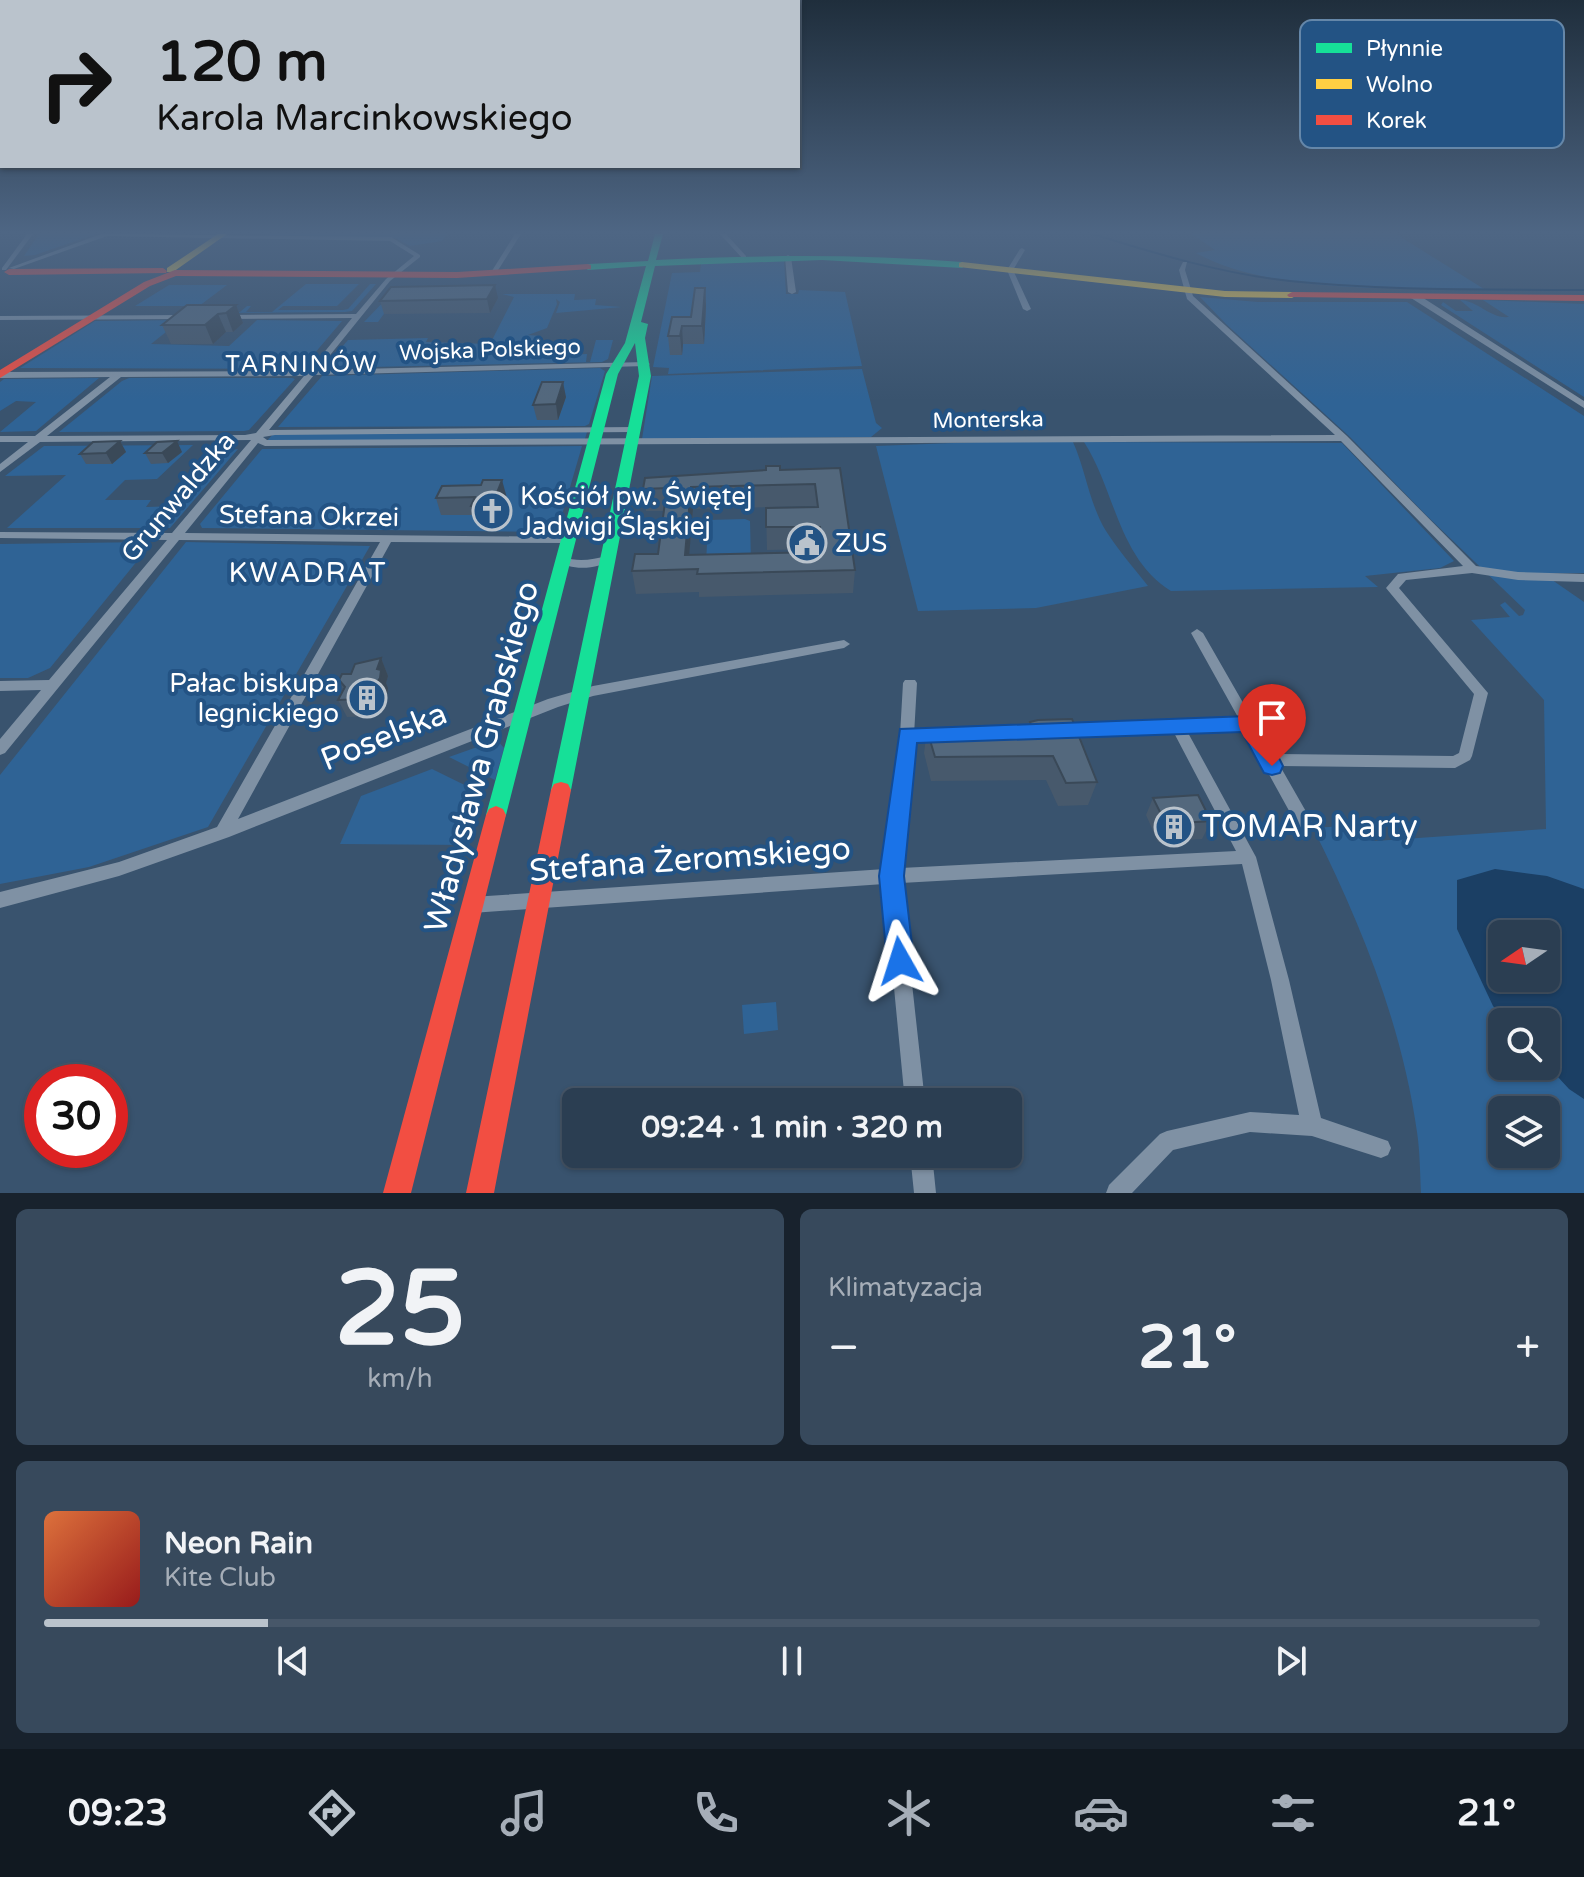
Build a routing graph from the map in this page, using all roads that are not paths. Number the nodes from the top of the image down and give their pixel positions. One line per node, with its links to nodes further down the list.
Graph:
1 (137, 290): 11 (street)
2 (382, 290): 10 (street, Grunwaldzka)
3 (649, 290): 15 (street, Władysława Grabskiego)
4 (1019, 290): 9 (street)
5 (1169, 290): 6 (street)
6 (1188, 292): 7 (street); 26 (street)
7 (1414, 296): 8 (street); 21 (street)
8 (1584, 298)
9 (1027, 309)
10 (359, 316): 13 (street); 18 (street, Grunwaldzka)
11 (92, 317): 12 (street); 14 (street); 20 (street)
12 (193, 317)
13 (216, 317)
14 (0, 318)
15 (636, 338): 16 (street, Władysława Grabskiego); 17 (street, Władysława Grabskiego)
16 (616, 364): 17 (street, Wojska Polskiego); 18 (street, Wojska Polskiego); 23 (street, Władysława Grabskiego)
17 (646, 364): 24 (street, Władysława Grabskiego)
18 (312, 373): 19 (street, Wojska Polskiego); 25 (street, Grunwaldzka)
19 (119, 374): 20 (street, Wojska Polskiego); 28 (street)
20 (0, 375)
21 (1584, 405)
22 (376, 431): 23 (street); 25 (street); 29 (street)
23 (596, 435): 24 (street, Monterska); 29 (street); 34 (street, Władysława Grabskiego)
24 (633, 435): 26 (street, Monterska); 31 (street, Władysława Grabskiego)
25 (256, 437): 28 (street); 29 (street); 33 (street, Grunwaldzka)
26 (1344, 438): 38 (street)
27 (0, 439): 28 (street)
28 (38, 439): 30 (street)
29 (368, 443)
30 (0, 469)
31 (613, 530): 34 (street, Stefana Okrzei); 36 (street, Władysława Grabskiego)
32 (0, 535): 33 (street, Stefana Okrzei)
33 (177, 535): 35 (street, Stefana Okrzei); 43 (street, Grunwaldzka)
34 (570, 535): 35 (street, Stefana Okrzei); 37 (street, Władysława Grabskiego)
35 (386, 540): 53 (street)
36 (607, 559): 37 (street); 45 (street, Władysława Grabskiego)
37 (563, 560): 46 (street, Władysława Grabskiego)
38 (1472, 569): 39 (street); 51 (street)
39 (1584, 578)
40 (1197, 633): 47 (street)
41 (844, 644): 45 (street, Poselska)
42 (910, 683): 55 (street)
43 (53, 685): 44 (street); 50 (street, Grunwaldzka)
44 (0, 686)
45 (580, 695): 46 (street, Poselska); 57 (street, Władysława Grabskiego)
46 (523, 712): 53 (street, Poselska); 58 (street, Władysława Grabskiego)
47 (1249, 724): 48 (street); 51 (street)
48 (1177, 725): 49 (street); 54 (street)
49 (1050, 730)
50 (0, 749)
51 (1263, 751): 52 (street)
52 (1304, 822)
53 (223, 832): 56 (street, Poselska)
54 (1248, 857): 55 (street, Stefana Żeromskiego); 60 (street)
55 (892, 876): 57 (street, Stefana Żeromskiego); 59 (street)
56 (0, 900)
57 (538, 902): 58 (street, Stefana Żeromskiego); 64 (street, Władysława Grabskiego)
58 (472, 905): 63 (street, Władysława Grabskiego)
59 (914, 1088)
60 (1312, 1126): 61 (street); 66 (street)
61 (1381, 1148)
62 (922, 1168): 65 (street)
63 (397, 1193)
64 (480, 1193)
65 (925, 1193)
66 (1117, 1193)

